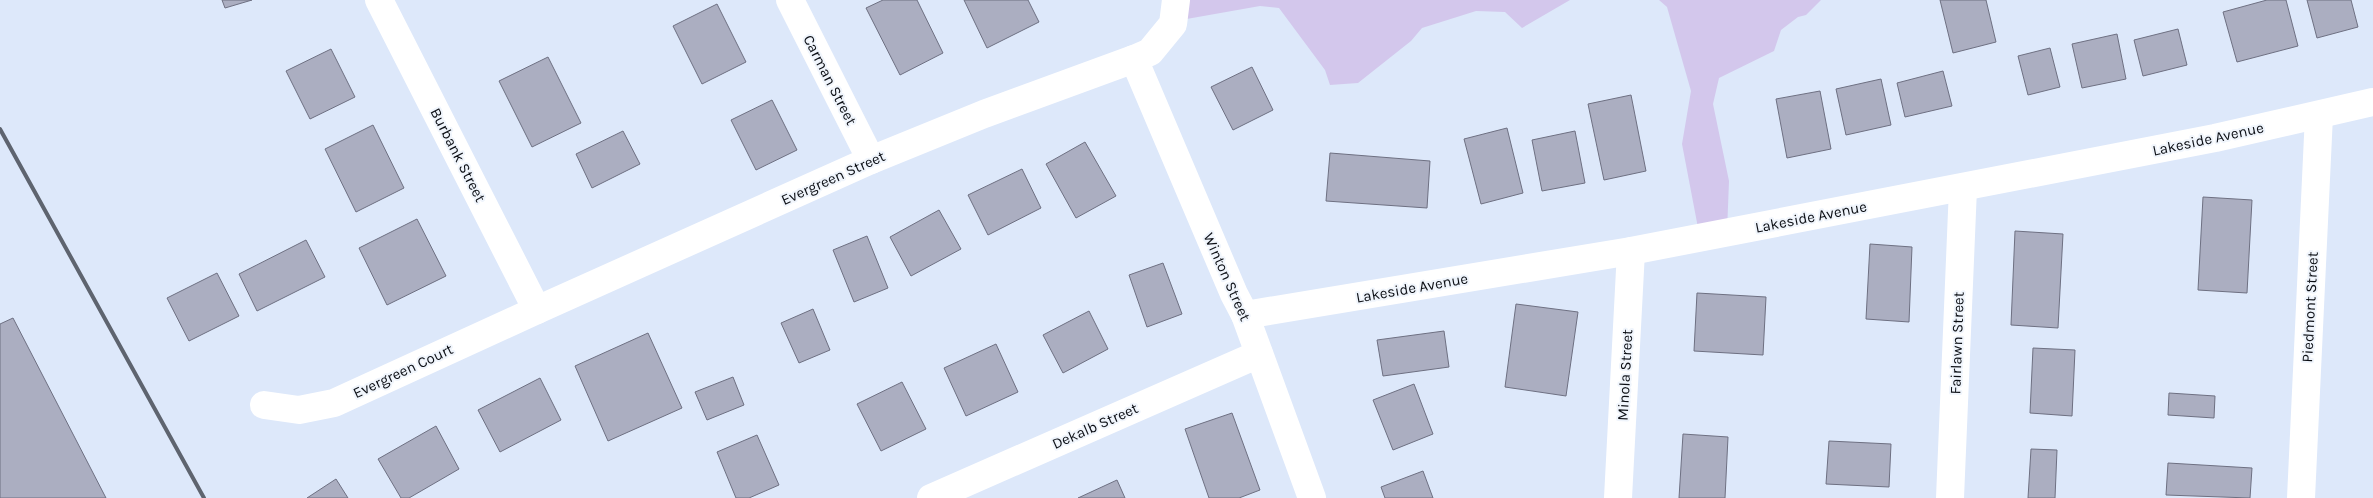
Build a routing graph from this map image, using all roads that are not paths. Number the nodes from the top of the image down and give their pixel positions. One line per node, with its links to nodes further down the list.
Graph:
1 (379, 0): 10 (street, Burbank Street)
2 (790, 0): 7 (street, Carman Street)
3 (1176, 0): 4 (street, Evergreen Street)
4 (1134, 59): 7 (street, Evergreen Street); 11 (street, Winton Street)
5 (2373, 102): 6 (street, Lakeside Avenue)
6 (2319, 115): 8 (street, Lakeside Avenue); 18 (street, Piedmont Street)
7 (871, 160): 10 (street, Evergreen Street)
8 (1963, 188): 9 (street, Lakeside Avenue); 17 (street, Fairlawn Street)
9 (1631, 251): 11 (street, Lakeside Avenue); 16 (street, Minola Street)
10 (537, 310): 13 (street, Evergreen Court)
11 (1246, 315): 12 (street, Winton Street)
12 (1259, 354): 14 (street, Dekalb Street); 15 (street, Winton Street)
13 (264, 405)
14 (931, 498)
15 (1312, 498)
16 (1618, 498)
17 (1950, 498)
18 (2301, 498)

